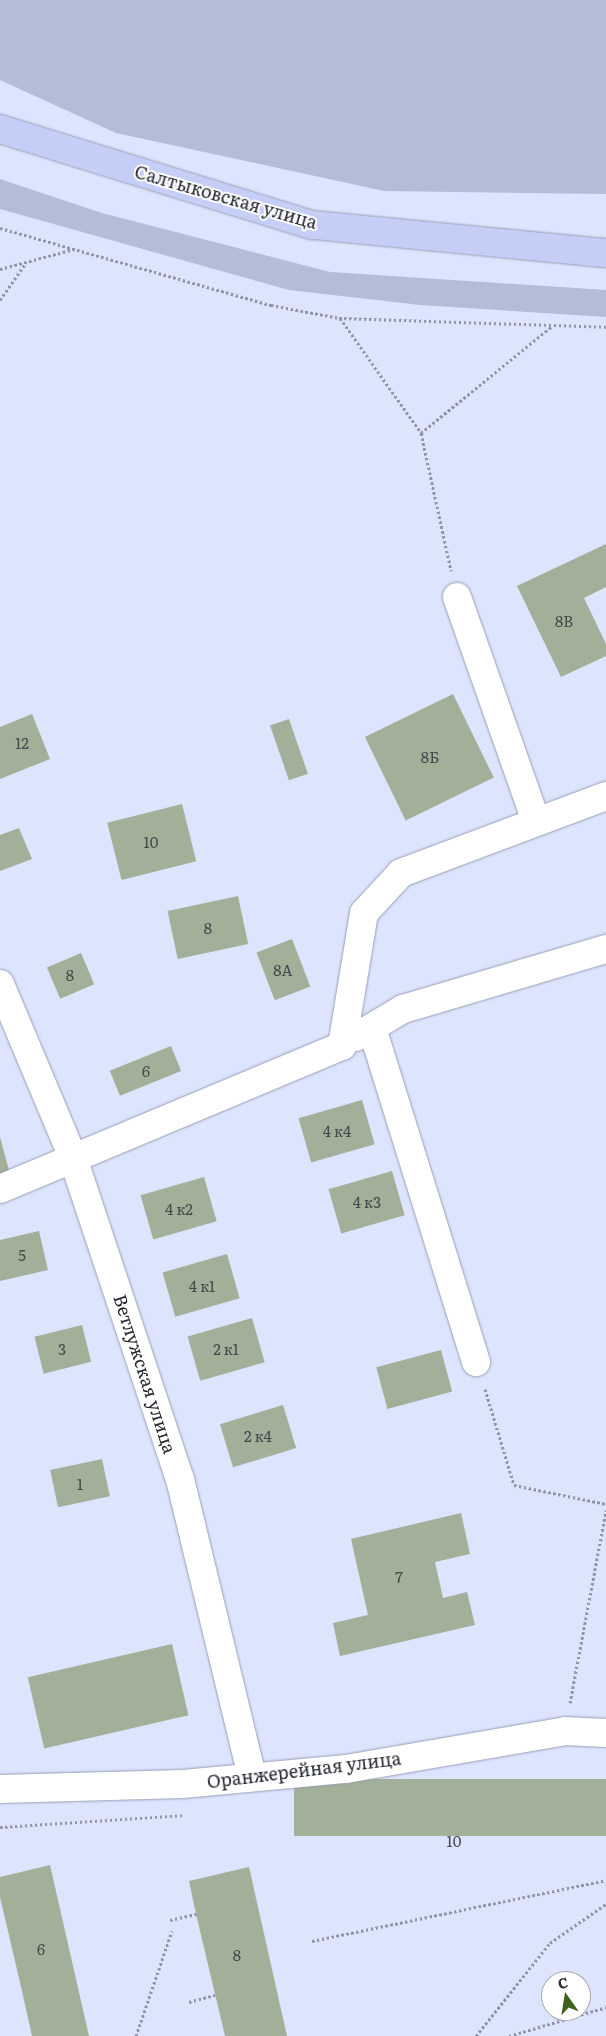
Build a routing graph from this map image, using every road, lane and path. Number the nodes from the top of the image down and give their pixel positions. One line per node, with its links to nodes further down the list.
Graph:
1 (0, 128): 4 (main road, Салтыковская улица)
2 (0, 228): 3 (path)
3 (75, 249): 5 (path); 8 (path)
4 (606, 253)
5 (25, 264): 6 (path); 7 (path)
6 (0, 268)
7 (0, 300)
8 (340, 318): 9 (path); 11 (path)
9 (552, 326): 10 (path); 11 (path)
10 (606, 326)
11 (421, 433): 12 (path)
12 (457, 597): 14 (street)
13 (606, 796): 14 (street)
14 (536, 821): 18 (street)
15 (606, 949): 17 (street)
16 (0, 984): 19 (street, Ветлужская улица)
17 (372, 1028): 18 (street); 21 (street)
18 (342, 1046): 19 (street)
19 (73, 1158): 20 (street); 26 (street, Ветлужская улица)
20 (0, 1189)
21 (476, 1362): 22 (path)
22 (606, 1504)
23 (606, 1510): 24 (path)
24 (565, 1732): 25 (street, Оранжерейная улица); 26 (street, Оранжерейная улица)
25 (606, 1733)
26 (252, 1776): 27 (street, Оранжерейная улица)
27 (0, 1789)
28 (606, 1880): 33 (path)
29 (606, 1904): 38 (path)
30 (196, 1914): 31 (path)
31 (170, 1920)
32 (172, 1931): 37 (path)
33 (312, 1941)
34 (215, 1996): 35 (path)
35 (189, 2002)
36 (606, 2007): 39 (path)
37 (136, 2036)
38 (476, 2036)
39 (509, 2036)

